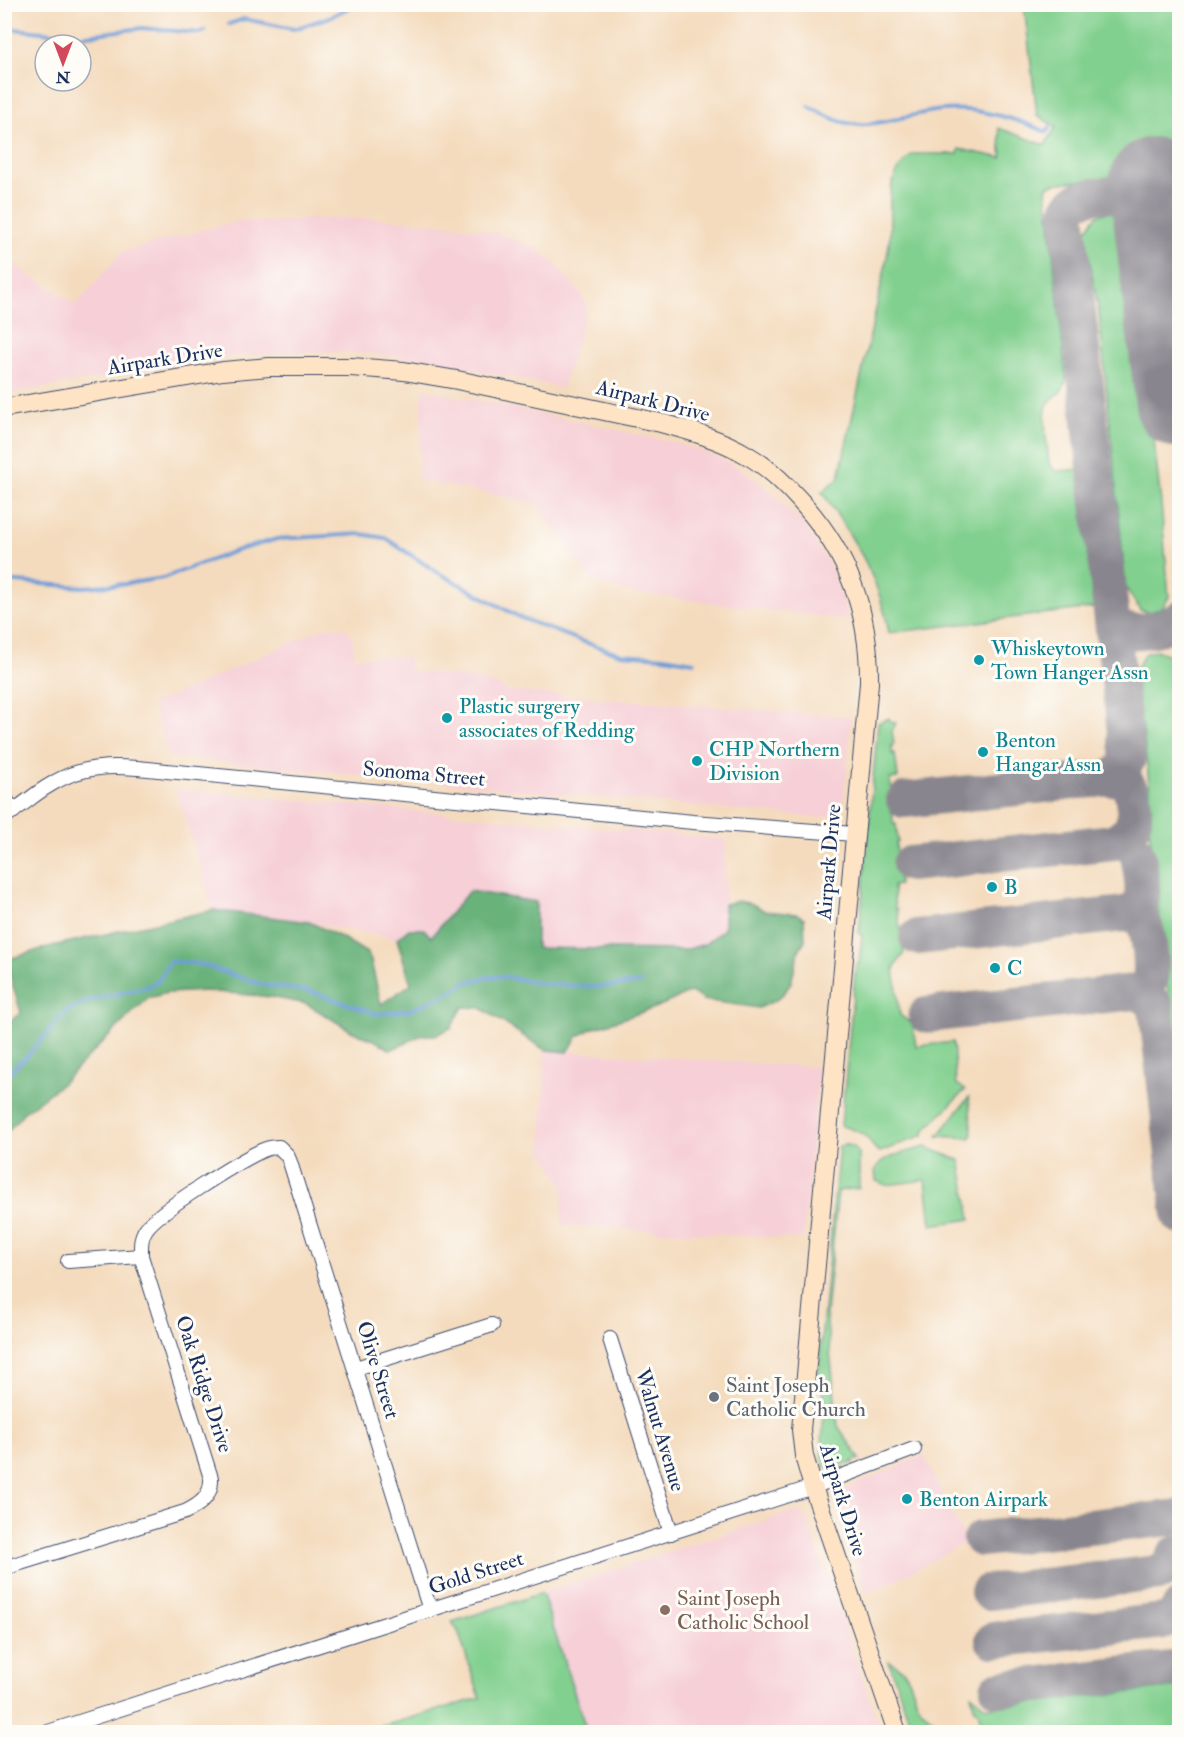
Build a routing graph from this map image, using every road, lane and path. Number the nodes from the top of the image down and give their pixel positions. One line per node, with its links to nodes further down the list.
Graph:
1 (4, 408): 4 (street, Airpark Drive)
2 (4, 797): 3 (street)
3 (9, 814): 4 (street, Sonoma Street)
4 (854, 834): 11 (street, Airpark Drive)
5 (141, 1256): 6 (street); 9 (street, Olive Street); 13 (street, Oak Ridge Drive)
6 (68, 1261)
7 (492, 1325): 9 (street)
8 (610, 1339): 12 (street, Walnut Avenue)
9 (356, 1368): 14 (street, Olive Street)
10 (914, 1449): 11 (street, Gold Street)
11 (813, 1487): 12 (street, Gold Street); 16 (street, Airpark Drive)
12 (671, 1533): 14 (street, Gold Street)
13 (4, 1568)
14 (430, 1610): 15 (street, Gold Street)
15 (48, 1732)
16 (897, 1732)

